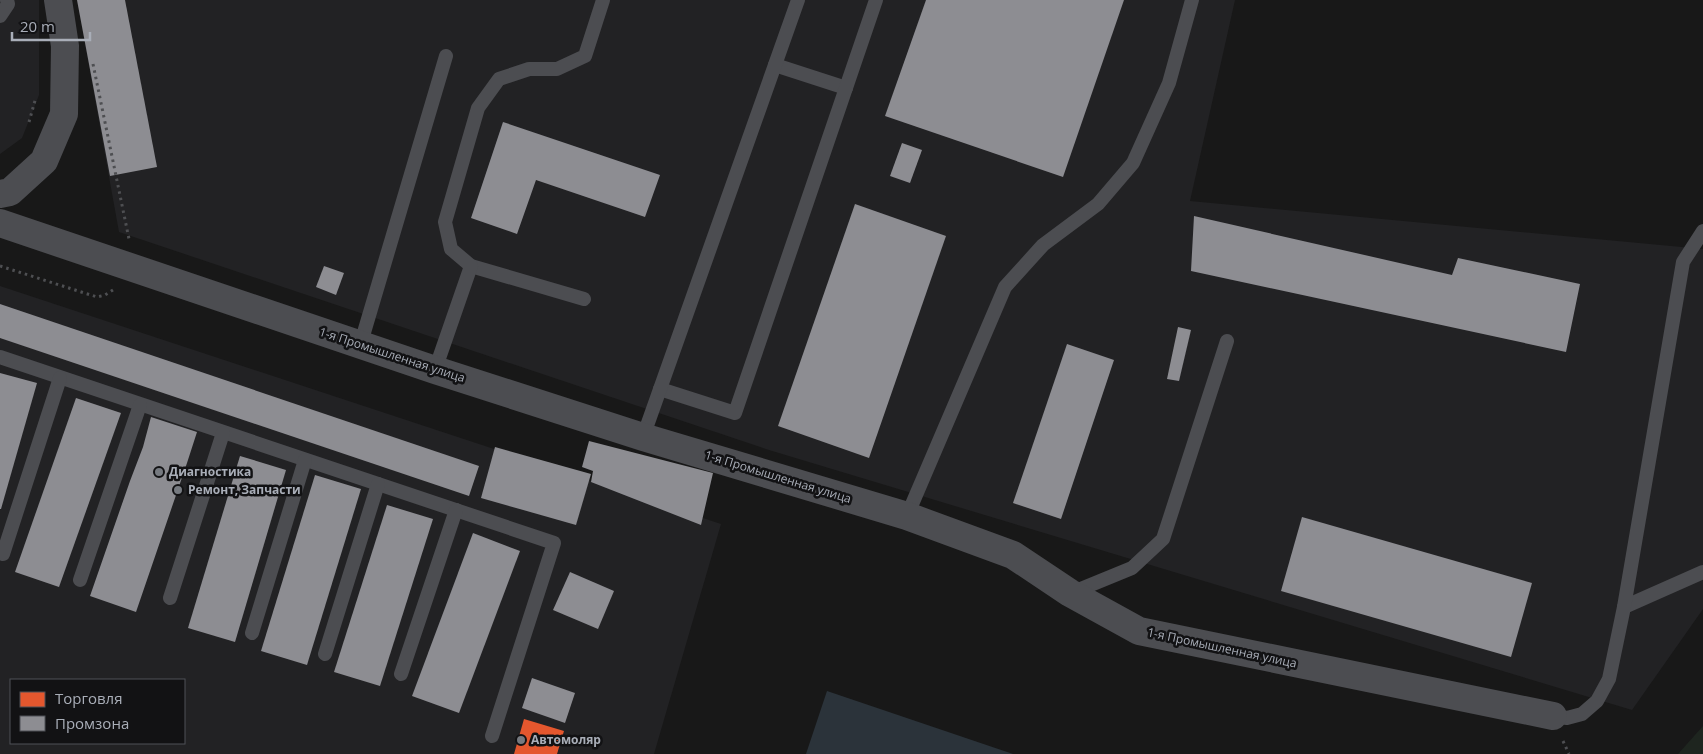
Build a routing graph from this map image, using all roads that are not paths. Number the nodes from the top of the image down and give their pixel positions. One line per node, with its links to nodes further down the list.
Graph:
1 (7, 0): 7 (lane)
2 (58, 0): 11 (street)
3 (603, 0): 14 (lane)
4 (798, 0): 9 (lane)
5 (876, 0): 10 (lane)
6 (1192, 0): 28 (lane)
7 (0, 16)
8 (446, 56): 17 (lane)
9 (775, 65): 10 (lane); 21 (lane)
10 (846, 88): 21 (lane)
11 (0, 194)
12 (0, 223): 17 (street, 1-я Промышленная улица)
13 (1703, 231): 34 (lane)
14 (471, 266): 15 (lane); 19 (lane)
15 (584, 299)
16 (1227, 341): 32 (lane)
17 (360, 346): 19 (street, 1-я Промышленная улица)
18 (0, 358): 20 (lane)
19 (435, 370): 24 (street, 1-я Промышленная улица)
20 (60, 378): 22 (lane); 29 (lane)
21 (660, 389): 24 (lane)
22 (140, 405): 23 (lane); 31 (lane)
23 (224, 432): 25 (lane); 33 (lane)
24 (643, 437): 28 (street, 1-я Промышленная улица)
25 (305, 460): 26 (lane); 35 (lane)
26 (378, 484): 27 (lane); 36 (lane)
27 (456, 510): 37 (lane); 39 (lane)
28 (907, 516): 32 (street, 1-я Промышленная улица)
29 (3, 554)
30 (1703, 572): 34 (lane)
31 (80, 580)
32 (1070, 593): 38 (street, 1-я Промышленная улица)
33 (170, 598)
34 (1624, 607): 38 (lane)
35 (252, 633)
36 (325, 654)
37 (401, 674)
38 (1554, 716)
39 (492, 736)

